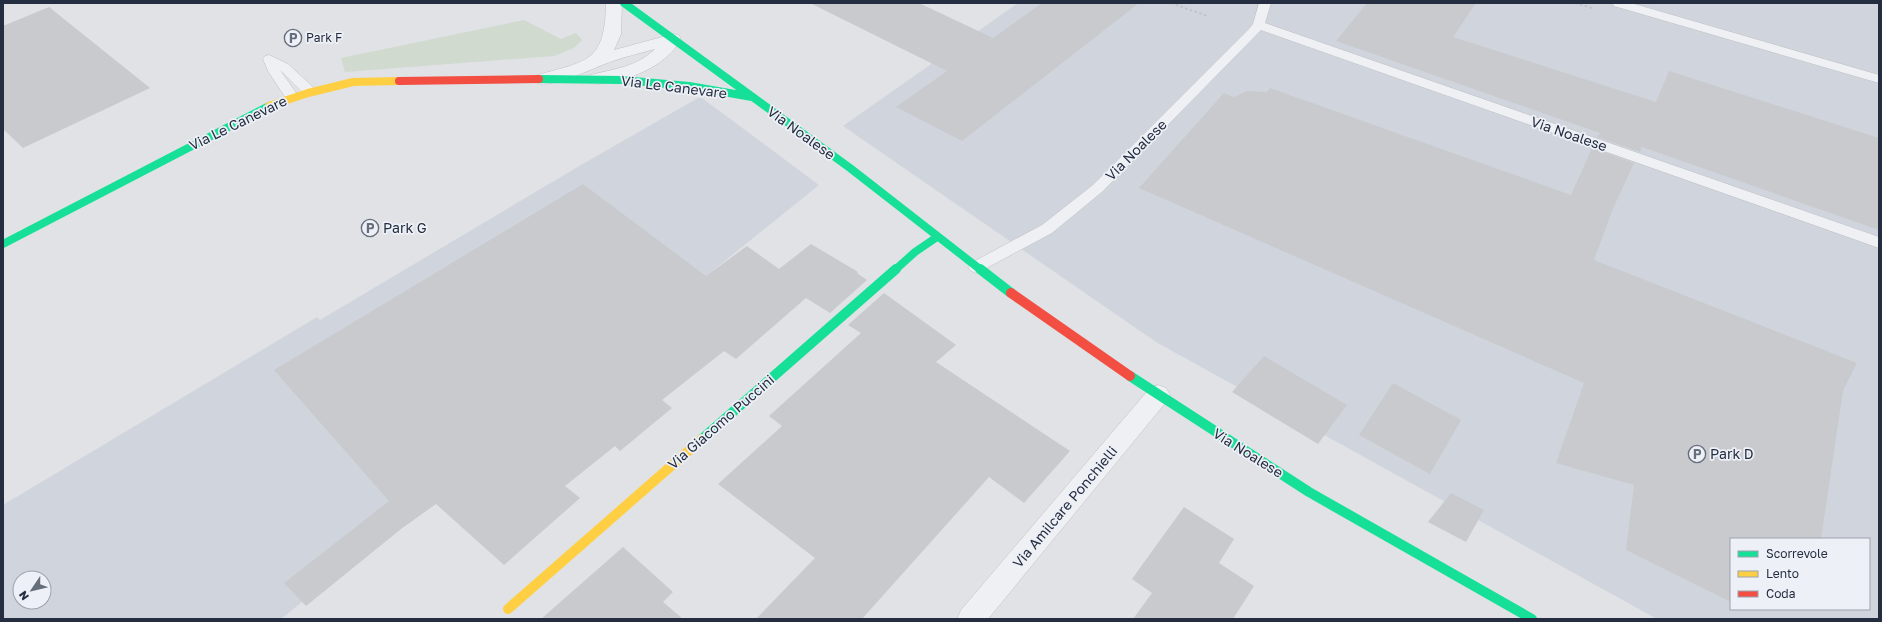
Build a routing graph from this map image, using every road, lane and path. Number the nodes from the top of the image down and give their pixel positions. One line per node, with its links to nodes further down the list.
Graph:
1 (614, 3): 9 (street, Via Le Canevare)
2 (624, 3): 8 (street, Via Noalese)
3 (1171, 3): 6 (path)
4 (1265, 3): 7 (lane, Via Noalese)
5 (1618, 3): 12 (lane)
6 (1207, 16)
7 (1259, 25): 17 (lane, Via Noalese); 19 (lane, Via Noalese)
8 (673, 40): 9 (street, Via Le Canevare); 11 (street, Via Le Canevare); 15 (street, Via Noalese)
9 (597, 60): 10 (street, Via Le Canevare)
10 (543, 79): 11 (street, Via Le Canevare); 13 (street, Via Le Canevare)
11 (596, 79): 15 (street, Via Le Canevare)
12 (1879, 79)
13 (309, 91): 14 (street, Via Le Canevare); 14 (lane)
14 (292, 97): 18 (street, Via Le Canevare)
15 (752, 97): 16 (street, Via Noalese)
16 (937, 237): 19 (street, Via Noalese); 21 (street, Via Giacomo Puccini)
17 (1879, 243)
18 (3, 244)
19 (976, 267): 20 (street, Via Noalese)
20 (1158, 395): 22 (street, Via Noalese); 23 (street, Via Amilcare Ponchielli)
21 (508, 609)
22 (1528, 618)
23 (971, 619)

